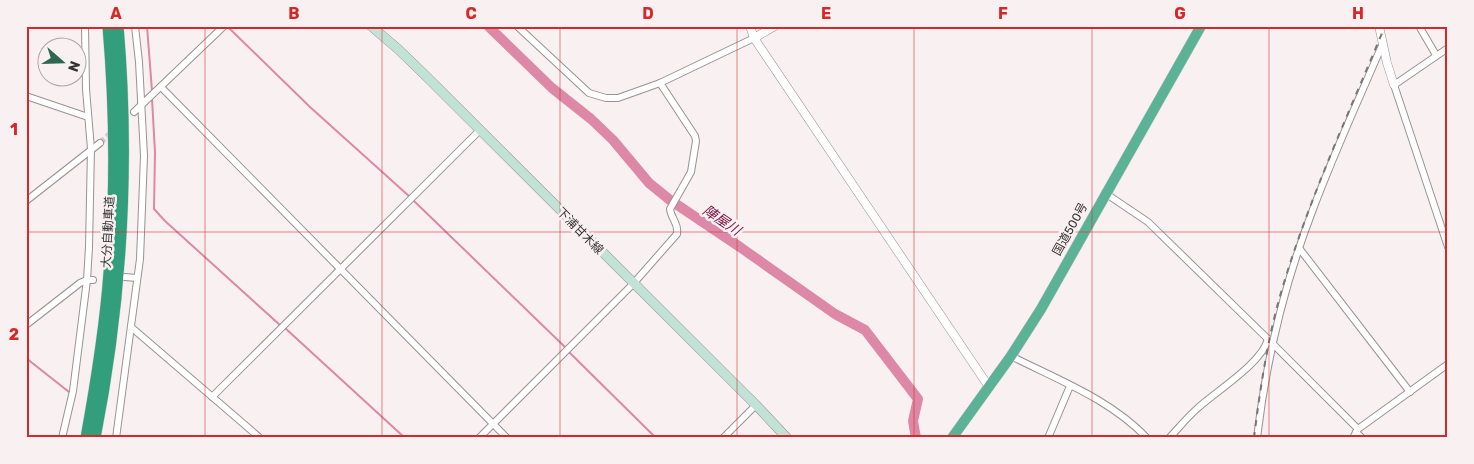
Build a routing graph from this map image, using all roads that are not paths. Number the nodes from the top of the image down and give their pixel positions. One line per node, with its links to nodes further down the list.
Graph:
1 (85, 26): 23 (street)
2 (108, 26): 49 (highway, 大分自動車道)
3 (118, 26): 50 (highway, 大分自動車道)
4 (135, 26): 21 (street)
5 (224, 26): 19 (street)
6 (371, 26): 24 (main road, 下浦甘木線)
7 (517, 26): 17 (street)
8 (750, 26): 13 (street)
9 (775, 26): 13 (street)
10 (1201, 26): 27 (highway, 国道500号)
11 (1379, 26): 14 (street)
12 (1419, 26): 16 (street)
13 (754, 38): 17 (street); 42 (street)
14 (1383, 43): 18 (street); 30 (street)
15 (1448, 48): 16 (street)
16 (1436, 55): 18 (street)
17 (660, 83): 35 (street)
18 (1394, 85): 29 (street)
19 (161, 87): 21 (street); 31 (street)
20 (26, 96): 23 (street)
21 (142, 105): 22 (street); 33 (street)
22 (134, 112)
23 (88, 117): 26 (street)
24 (480, 130): 31 (street); 35 (main road, 下浦甘木線)
25 (100, 143): 26 (street)
26 (91, 149): 28 (street); 34 (street)
27 (1104, 194): 38 (street); 39 (highway, 国道500号)
28 (26, 201)
29 (1448, 247)
30 (1299, 248): 38 (street); 43 (street)
31 (340, 270): 44 (street); 46 (street)
32 (125, 277): 33 (street)
33 (137, 278): 37 (street)
34 (90, 280): 36 (street); 48 (street)
35 (633, 284): 45 (main road, 下浦甘木線); 46 (street)
36 (26, 325)
37 (131, 327): 44 (street); 51 (street)
38 (1270, 341): 47 (street); 60 (street); 61 (street)
39 (1011, 356): 41 (street); 42 (highway, 国道500号)
40 (1448, 364): 43 (street)
41 (1070, 386): 58 (street); 59 (street)
42 (989, 387): 57 (highway, 国道500号)
43 (1410, 392): 47 (street)
44 (212, 397): 52 (street)
45 (756, 404): 55 (street); 56 (main road, 下浦甘木線)
46 (493, 424): 53 (street); 54 (street)
47 (1356, 433): 62 (street)
48 (62, 438)
49 (86, 438)
50 (96, 438)
51 (116, 438)
52 (260, 438)
53 (479, 438)
54 (507, 438)
55 (723, 438)
56 (787, 438)
57 (952, 438)
58 (1048, 438)
59 (1147, 438)
60 (1169, 438)
61 (1257, 438)
62 (1362, 438)

